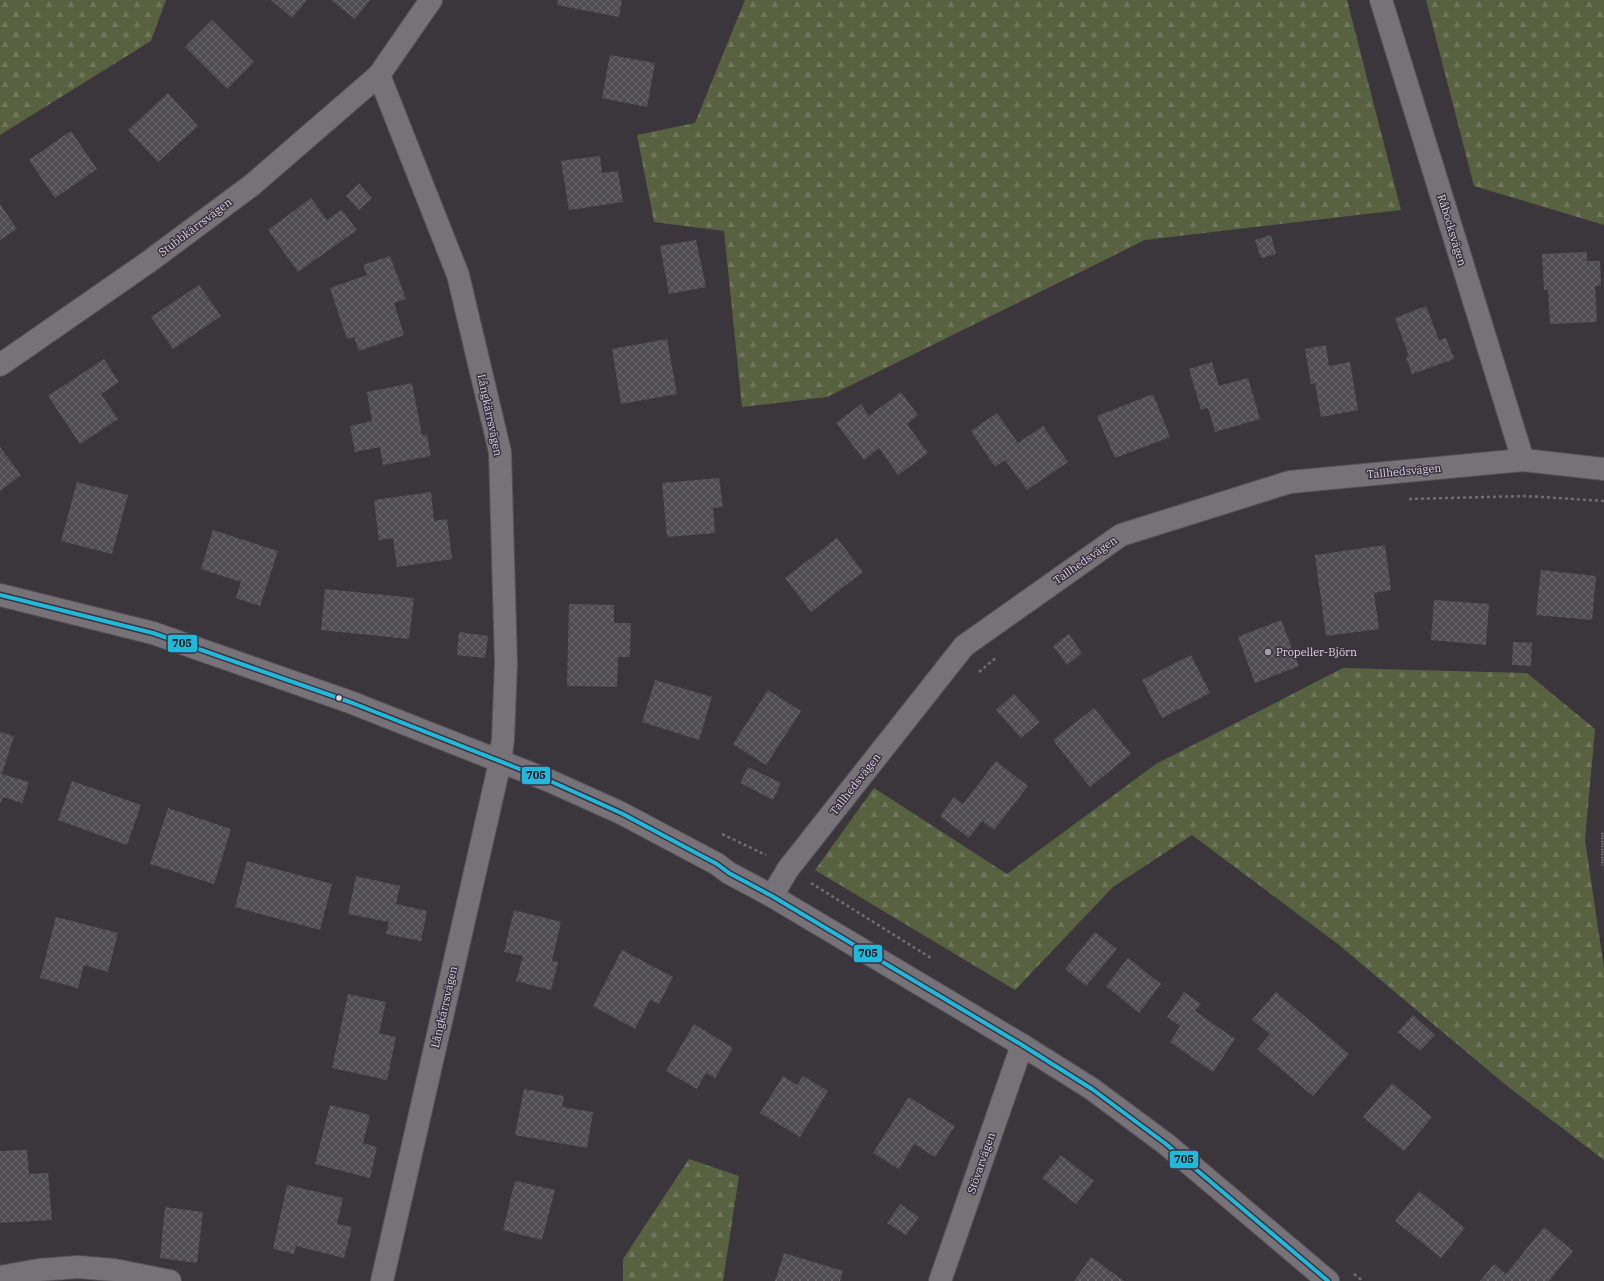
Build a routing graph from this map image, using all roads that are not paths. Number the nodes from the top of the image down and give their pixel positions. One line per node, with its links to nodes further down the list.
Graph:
1 (431, 0): 3 (street)
2 (1381, 0): 5 (street, Råbocksvägen)
3 (379, 75): 4 (street, Stubbkärrsvägen); 8 (street, Långkärrsvägen)
4 (0, 365)
5 (1523, 460): 6 (street, Tallhedsvägen); 9 (street, Tallhedsvägen)
6 (1604, 469)
7 (0, 595): 8 (street)
8 (500, 762): 9 (street); 13 (street, Långkärrsvägen)
9 (772, 896): 10 (street)
10 (1022, 1045): 14 (street, Stövarvägen); 15 (street)
11 (0, 1277): 12 (street)
12 (170, 1281)
13 (382, 1281)
14 (940, 1281)
15 (1328, 1281)

